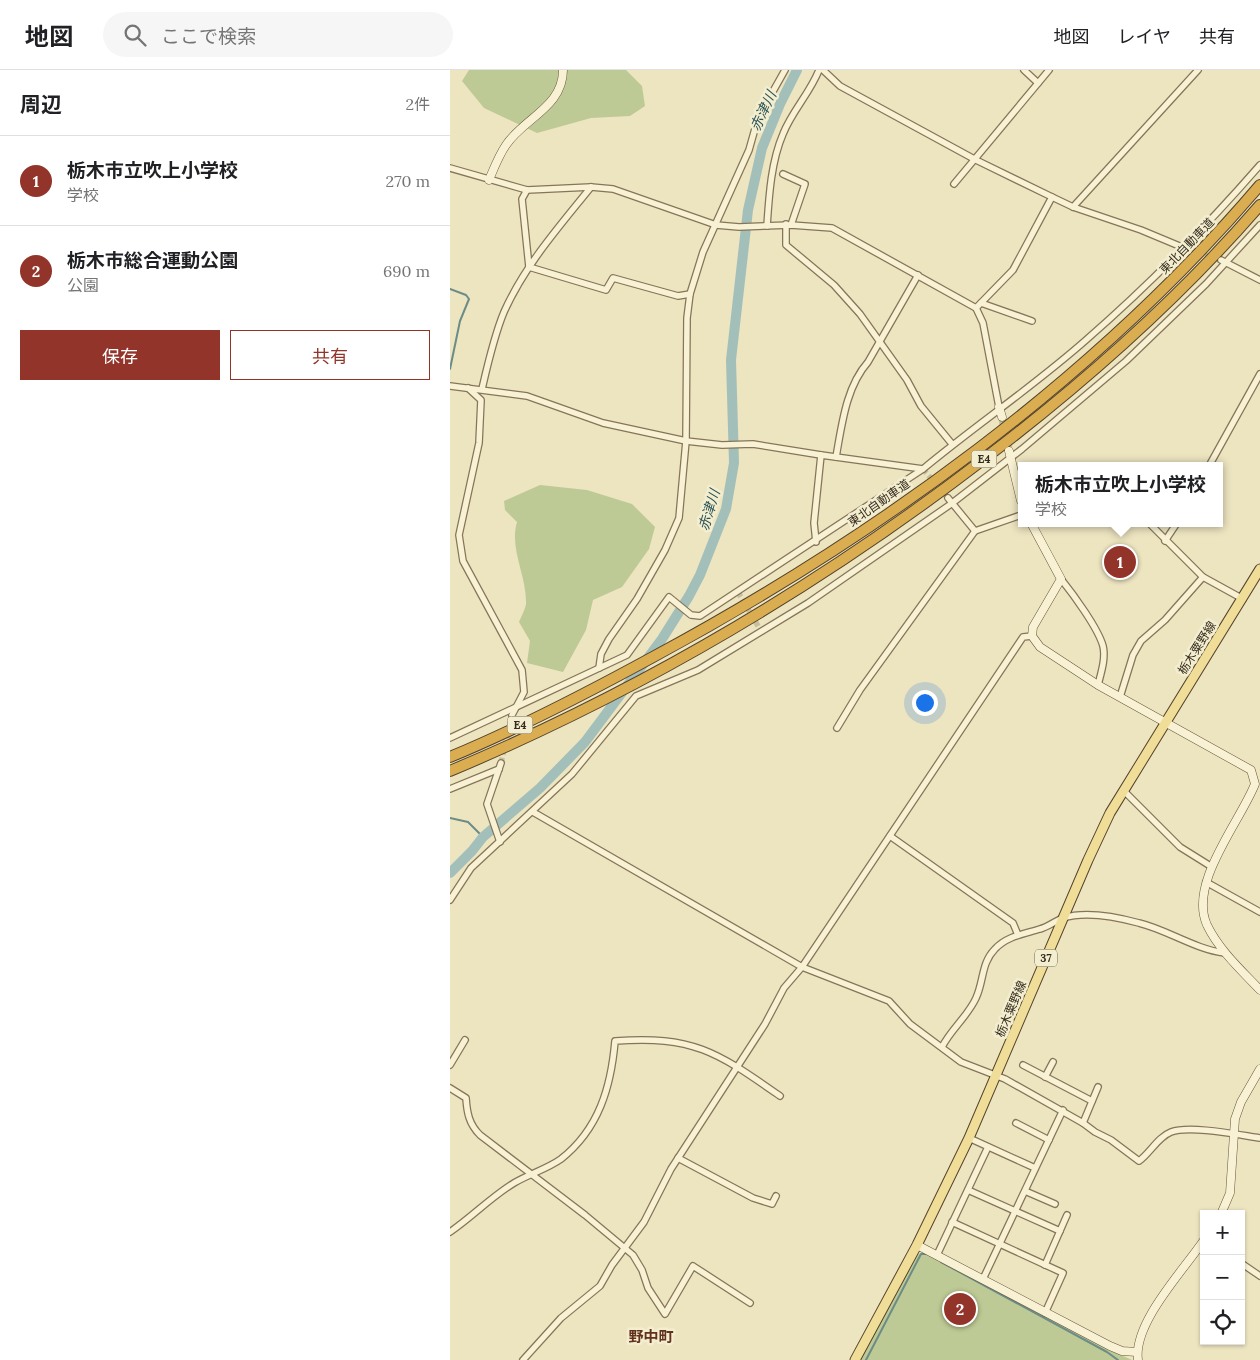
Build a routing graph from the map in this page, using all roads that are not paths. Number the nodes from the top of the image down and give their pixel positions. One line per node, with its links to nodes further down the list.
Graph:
1 (563, 70): 13 (street)
2 (785, 70): 22 (street)
3 (819, 70): 24 (street)
4 (823, 70): 9 (street)
5 (1024, 70): 8 (street)
6 (1049, 70): 8 (street)
7 (1198, 70): 20 (street)
8 (1038, 83): 9 (street)
9 (976, 160): 14 (street); 18 (street)
10 (1260, 166): 25 (street)
11 (450, 168): 13 (street)
12 (783, 174): 21 (street)
13 (489, 180): 17 (street)
14 (954, 184)
15 (1260, 185): 69 (highway, 東北自動車道 / E4)
16 (591, 187): 17 (street); 22 (street); 27 (street)
17 (527, 190): 27 (street)
18 (1052, 197): 20 (street); 31 (street)
19 (1260, 205): 70 (highway, 東北自動車道 / E4)
20 (1073, 207): 25 (street)
21 (789, 224): 24 (street); 28 (street); 34 (street)
22 (716, 225): 24 (street); 30 (street)
23 (1260, 225): 26 (street)
24 (765, 226)
25 (1186, 250): 39 (street)
26 (1224, 261): 29 (street); 43 (street)
27 (529, 267): 30 (street); 38 (street)
28 (918, 275): 32 (street); 34 (street)
29 (1260, 280)
30 (690, 294): 41 (street)
31 (981, 303): 32 (street); 33 (street)
32 (976, 308): 39 (street)
33 (1032, 321)
34 (879, 341): 42 (street); 45 (street)
35 (1260, 374): 46 (street)
36 (450, 386): 37 (street)
37 (468, 388): 38 (street); 65 (street)
38 (482, 389): 41 (street)
39 (999, 407): 40 (street); 42 (street)
40 (1002, 417)
41 (686, 441): 44 (street); 62 (street)
42 (952, 444): 47 (street)
43 (1010, 454): 48 (street); 49 (street)
44 (821, 455): 45 (street); 56 (street)
45 (836, 457): 47 (street)
46 (1211, 462)
47 (923, 469): 56 (street)
48 (1018, 488)
49 (950, 501): 54 (street); 74 (street)
50 (1018, 515): 54 (street)
51 (1033, 527): 59 (street)
52 (1153, 527): 55 (street)
53 (1174, 527): 55 (street)
54 (975, 531): 67 (street)
55 (1165, 541): 58 (street)
56 (816, 542): 62 (street)
57 (1260, 569): 60 (main road, 栃木粟野線 / 37)
58 (1203, 578): 60 (street); 64 (street)
59 (1060, 579): 61 (street); 63 (street)
60 (1243, 599): 66 (main road, 栃木粟野線 / 37)
61 (1032, 636): 63 (street); 75 (street)
62 (599, 668): 65 (street)
63 (1098, 685): 64 (street)
64 (1120, 697): 66 (street)
65 (513, 712): 68 (street)
66 (1164, 723): 71 (street); 73 (main road, 栃木粟野線 / 37)
67 (837, 728)
68 (450, 738)
69 (450, 756)
70 (450, 771)
71 (1257, 776): 77 (street)
72 (450, 789): 76 (street)
73 (1122, 790): 77 (street); 81 (main road, 栃木粟野線 / 37)
74 (532, 812): 76 (street); 84 (street)
75 (890, 836): 82 (street); 84 (street)
76 (500, 842): 79 (street)
77 (1212, 867): 78 (street)
78 (1206, 882): 80 (street); 83 (street)
79 (450, 900)
80 (1260, 912)
81 (1063, 918): 82 (street); 83 (street); 93 (main road, 栃木粟野線 / 37)
82 (1018, 935): 87 (street)
83 (1225, 953): 85 (street)
84 (802, 966): 87 (street); 91 (street)
85 (1260, 990)
86 (465, 1040): 89 (street)
87 (942, 1047): 93 (street)
88 (1053, 1062): 94 (street)
89 (450, 1064)
90 (1023, 1065): 94 (street)
91 (738, 1067): 97 (street); 107 (street); 109 (street)
92 (1260, 1069): 102 (street)
93 (996, 1076): 99 (street); 103 (main road, 栃木粟野線 / 37)
94 (1045, 1077): 98 (street)
95 (1098, 1087): 98 (street)
96 (450, 1088): 109 (street)
97 (780, 1096)
98 (1092, 1101): 101 (street)
99 (1063, 1110): 101 (street); 105 (street)
100 (1016, 1123): 105 (street)
101 (1083, 1123): 102 (street)
102 (1232, 1133): 104 (street); 115 (street)
103 (969, 1138): 106 (street); 121 (main road, 栃木粟野線 / 37)
104 (1260, 1138)
105 (1049, 1140): 108 (street)
106 (988, 1147): 108 (street); 110 (street)
107 (678, 1158): 112 (street); 122 (street)
108 (1036, 1168): 111 (street)
109 (532, 1174): 118 (street); 122 (street)
110 (968, 1190): 114 (street); 117 (street)
111 (1024, 1191): 113 (street); 114 (street)
112 (776, 1196)
113 (1055, 1204)
114 (1015, 1210): 119 (street); 120 (street)
115 (1223, 1210)
116 (1067, 1215): 119 (street)
117 (952, 1222): 120 (street); 124 (street)
118 (450, 1232)
119 (1060, 1232): 125 (street)
120 (1000, 1242): 125 (street); 128 (street)
121 (917, 1245): 124 (street); 133 (main road, 栃木粟野線 / 37)
122 (624, 1247): 129 (street); 132 (street)
123 (1200, 1248): 131 (street)
124 (937, 1255): 128 (street)
125 (1045, 1264): 130 (street)
126 (1245, 1266): 127 (street)
127 (1260, 1276)
128 (983, 1279): 130 (street)
129 (750, 1303)
130 (1045, 1313): 131 (street)
131 (1137, 1356)
132 (524, 1360)
133 (855, 1360)

